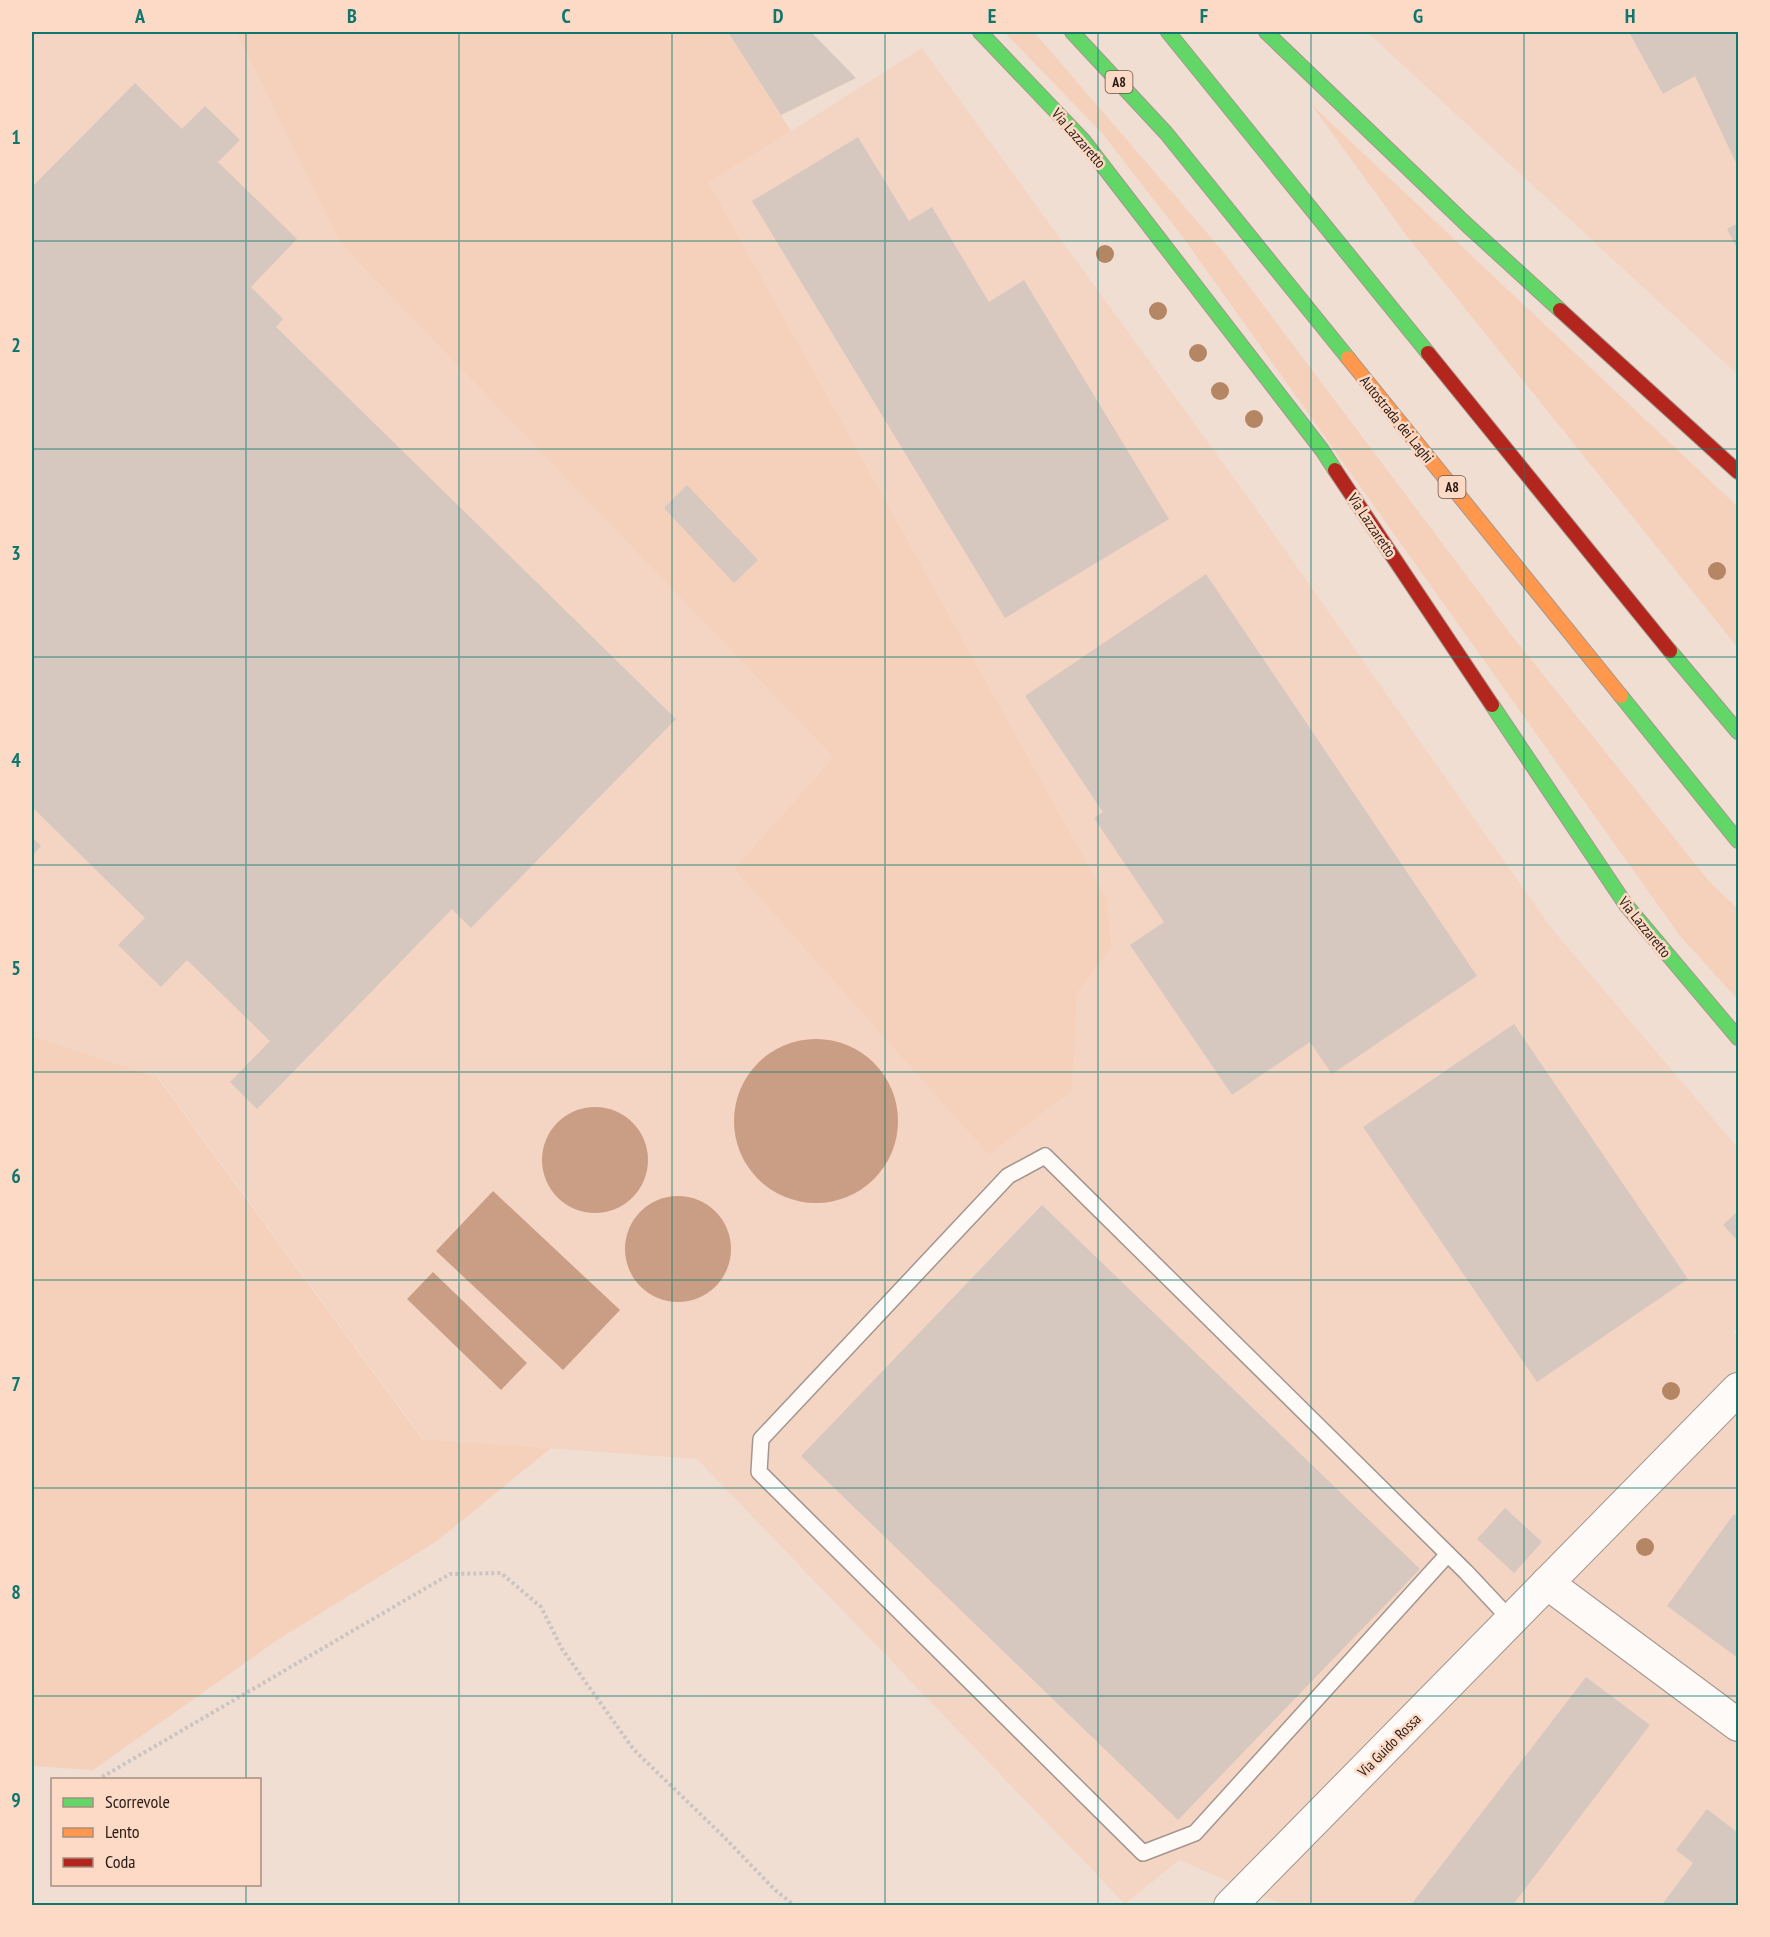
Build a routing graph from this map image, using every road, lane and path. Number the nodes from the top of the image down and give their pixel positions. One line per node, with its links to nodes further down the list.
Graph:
1 (980, 32): 8 (main road, Via Lazzaretto)
2 (1072, 32): 7 (main road, Autostrada dei Laghi / A8)
3 (1168, 32): 6 (main road)
4 (1266, 32): 5 (main road)
5 (1738, 472)
6 (1738, 732)
7 (1738, 841)
8 (1738, 1038)
9 (1738, 1389): 11 (street, Via Guido Rossa)
10 (1448, 1554): 10 (lane); 12 (lane)
11 (1547, 1583): 12 (street, Via Guido Rossa); 13 (street)
12 (1511, 1620): 16 (street, Via Guido Rossa)
13 (1738, 1725)
14 (99, 1778): 15 (path)
15 (795, 1905)
16 (1230, 1905)

